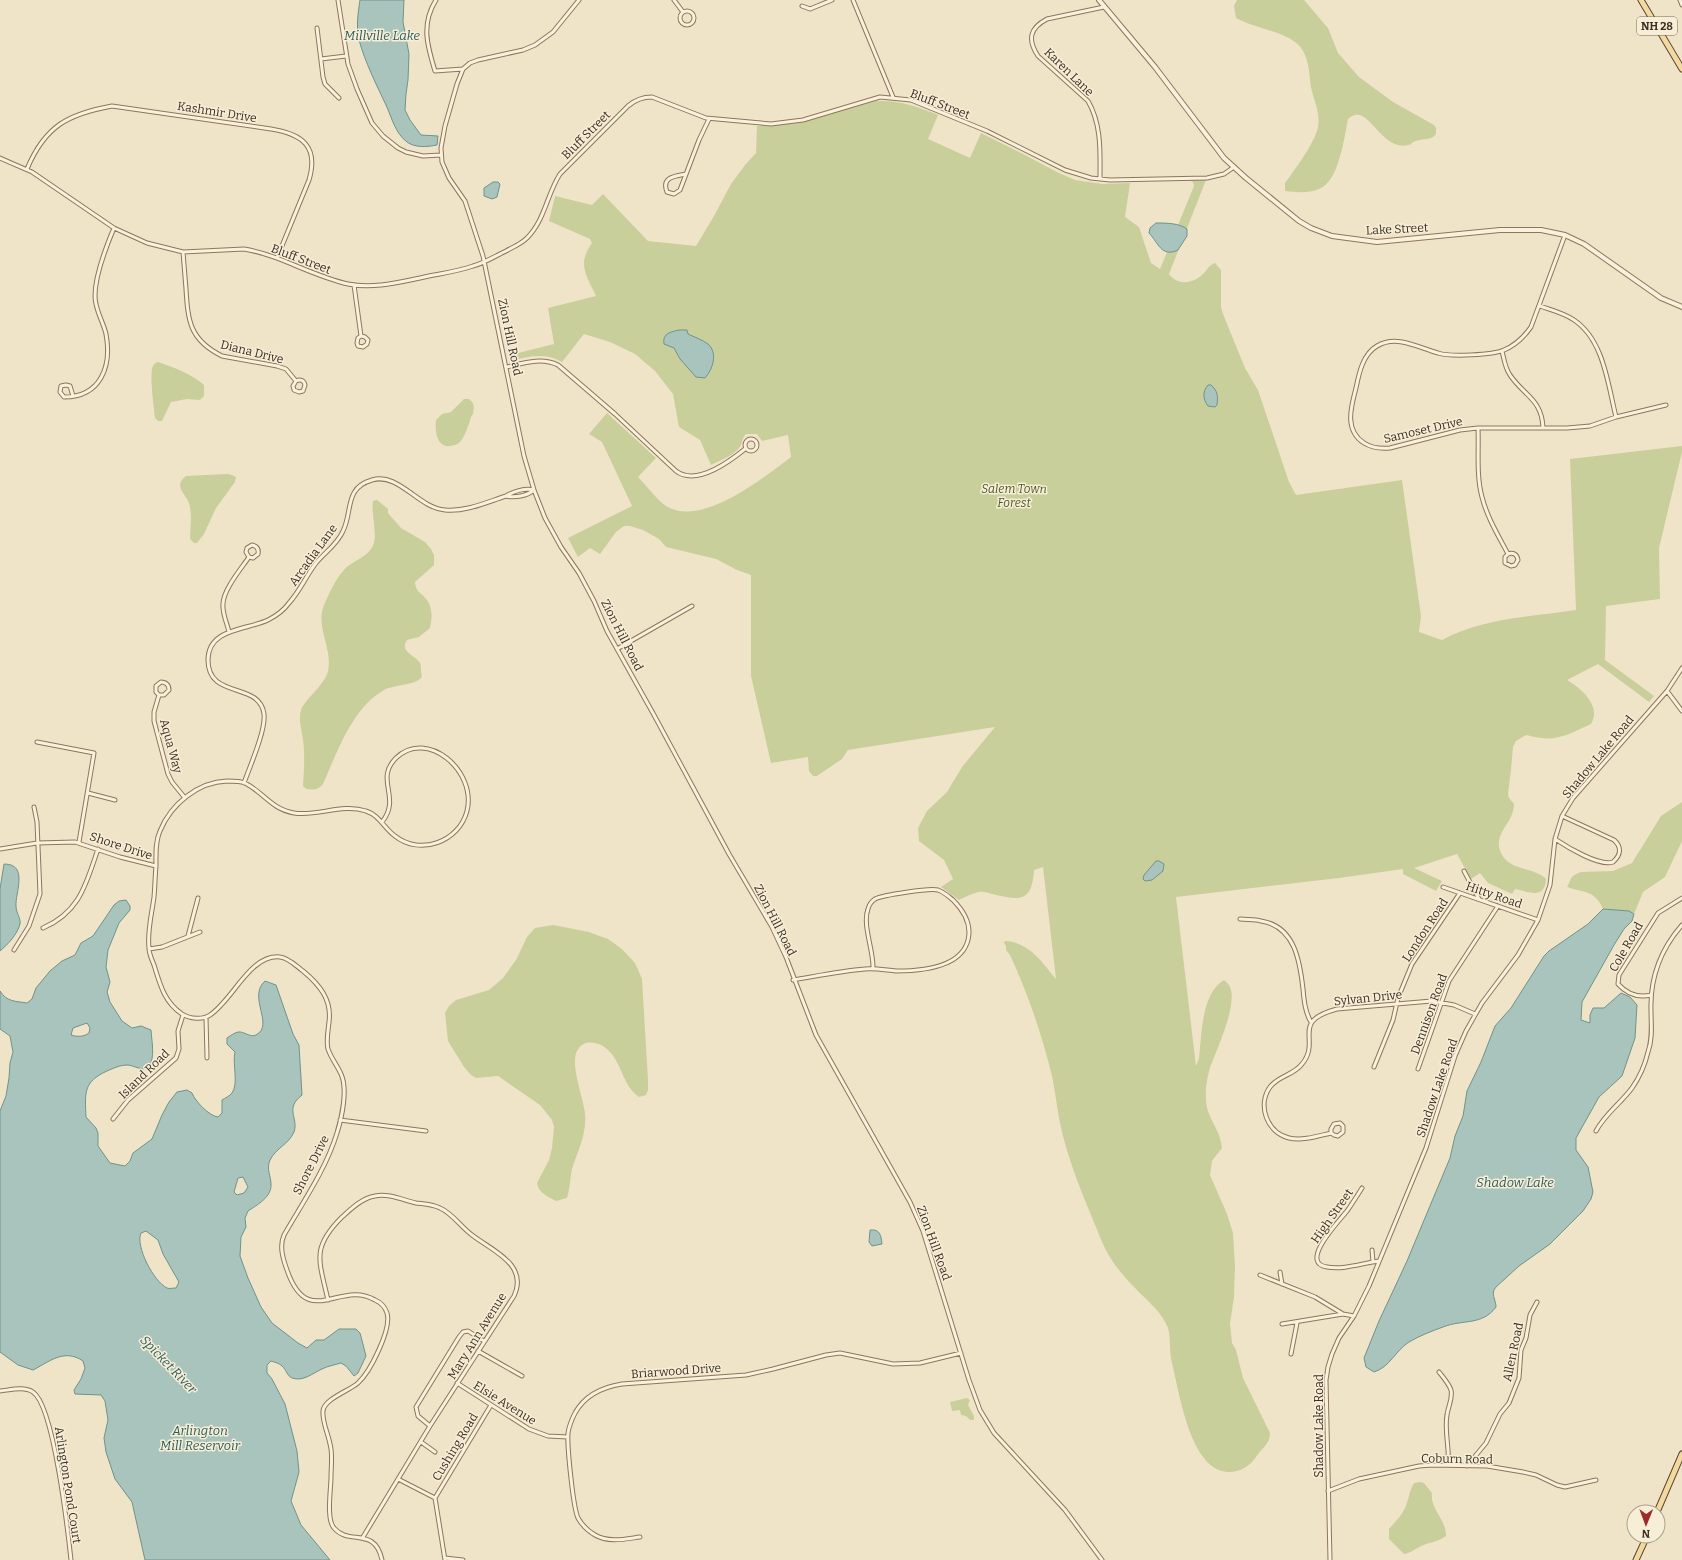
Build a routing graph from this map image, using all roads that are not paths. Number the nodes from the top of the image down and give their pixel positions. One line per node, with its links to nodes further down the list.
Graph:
1 (338, 0): 15 (street)
2 (436, 0): 17 (street)
3 (579, 0): 17 (street)
4 (674, 0): 13 (street)
5 (832, 0): 11 (street)
6 (853, 0): 19 (street)
7 (1099, 0): 12 (street, Lake Street)
8 (1641, 0): 18 (main road, NH 28)
9 (1680, 0): 10 (street)
10 (1682, 5)
11 (802, 6)
12 (1104, 7): 24 (street, Lake Street); 27 (street, Karen Lane)
13 (683, 12): 13 (street)
14 (317, 28): 16 (street)
15 (346, 56): 16 (street); 22 (street)
16 (321, 59): 20 (street)
17 (463, 69): 22 (street)
18 (1682, 69)
19 (893, 97): 21 (street, Bluff Street); 27 (street, Bluff Street)
20 (339, 98)
21 (709, 119): 26 (street); 32 (street, Bluff Street)
22 (441, 156): 32 (street, Zion Hill Road)
23 (0, 158): 25 (street, Bluff Street)
24 (1234, 167): 27 (street, Bluff Street); 29 (street, Lake Street)
25 (27, 169): 28 (street, Bluff Street); 31 (street, Kashmir Drive)
26 (686, 174): 26 (street)
27 (1100, 179)
28 (114, 228): 30 (street, Bluff Street); 40 (street)
29 (1564, 235): 34 (street, Samoset Drive); 35 (street, Lake Street)
30 (183, 252): 31 (street, Bluff Street); 39 (street, Diana Drive)
31 (277, 258): 33 (street, Bluff Street)
32 (484, 262): 33 (street, Bluff Street); 38 (street, Zion Hill Road)
33 (354, 285): 36 (street)
34 (1540, 306): 37 (street, Samoset Drive); 42 (street)
35 (1682, 307)
36 (362, 336)
37 (1502, 351): 43 (street, Samoset Drive); 44 (street)
38 (506, 366): 45 (street); 46 (street, Zion Hill Road)
39 (296, 380): 39 (street, Diana Drive)
40 (73, 396): 40 (street)
41 (1666, 405): 42 (street, Samoset Drive)
42 (1616, 417): 44 (street, Samoset Drive)
43 (1478, 428): 44 (street, Samoset Drive); 47 (street)
44 (1543, 428)
45 (746, 449): 45 (street)
46 (534, 490): 50 (street, Arcadia Lane); 51 (street, Zion Hill Road)
47 (1508, 554): 47 (street)
48 (249, 557): 48 (street); 50 (street)
49 (692, 606): 51 (street)
50 (229, 632): 57 (street, Arcadia Lane)
51 (617, 648): 86 (street, Zion Hill Road)
52 (1682, 668): 53 (street, Shadow Lake Road)
53 (1667, 691): 55 (street); 62 (street, Shadow Lake Road)
54 (159, 695): 54 (street, Aqua Way); 59 (street, Aqua Way)
55 (1682, 711)
56 (37, 742): 58 (street)
57 (244, 783): 59 (street); 63 (street)
58 (88, 793): 60 (street); 66 (street)
59 (185, 798): 69 (street)
60 (115, 800)
61 (34, 807): 65 (street)
62 (1562, 816): 64 (street, Shadow Lake Road); 64 (street)
63 (382, 822): 63 (street)
64 (1554, 839): 78 (street, Shadow Lake Road)
65 (37, 842): 66 (street, Shore Drive); 67 (street, Shore Drive); 84 (street)
66 (79, 842): 68 (street, Shore Drive)
67 (0, 849)
68 (98, 849): 69 (street, Shore Drive); 80 (street)
69 (156, 866): 83 (street, Shore Drive)
70 (1464, 870): 75 (street)
71 (1443, 887): 72 (street, Hitty Road)
72 (1460, 892): 75 (street, Hitty Road); 89 (street, London Road)
73 (198, 898): 82 (street)
74 (1682, 898): 87 (street, Cole Road)
75 (1480, 900): 76 (street, Hitty Road)
76 (1498, 906): 78 (street, Hitty Road); 88 (street, Dennison Road)
77 (1240, 919): 93 (street)
78 (1538, 920): 90 (street, Shadow Lake Road)
79 (1682, 925): 87 (street)
80 (44, 928)
81 (200, 932): 82 (street)
82 (188, 936): 83 (street)
83 (149, 949): 91 (street, Shore Drive)
84 (14, 950)
85 (873, 968): 85 (street); 86 (street)
86 (794, 980): 117 (street, Zion Hill Road)
87 (1651, 995): 100 (street)
88 (1441, 1001): 89 (street, Sylvan Drive); 90 (street, Sylvan Drive); 96 (street, Dennison Road)
89 (1397, 1004): 93 (street, Sylvan Drive); 95 (street, London Road)
90 (1475, 1014): 104 (street, Shadow Lake Road)
91 (183, 1015): 92 (street); 97 (street, Island Road)
92 (206, 1017): 94 (street); 98 (street, Shore Drive)
93 (1311, 1022): 101 (street)
94 (207, 1058)
95 (1374, 1067)
96 (1418, 1069)
97 (113, 1119)
98 (340, 1120): 99 (street); 109 (street, Shore Drive)
99 (426, 1131)
100 (1596, 1131)
101 (1331, 1132): 101 (street)
102 (1362, 1188): 105 (street, High Street)
103 (1372, 1250): 105 (street)
104 (1379, 1261): 105 (street, High Street); 112 (street, Shadow Lake Road)
105 (1374, 1262)
106 (1280, 1272): 108 (street)
107 (1260, 1274): 108 (street)
108 (1282, 1284): 111 (street)
109 (328, 1300): 115 (street, Mary Ann Avenue); 136 (street, Shore Drive)
110 (1537, 1302): 130 (street, Allen Road)
111 (1343, 1314): 112 (street); 113 (street)
112 (1354, 1316): 133 (street, Shadow Lake Road)
113 (1297, 1323): 114 (street); 118 (street)
114 (1282, 1324)
115 (484, 1341): 116 (street, Mary Ann Avenue); 124 (street)
116 (478, 1351): 120 (street); 121 (street, Mary Ann Avenue)
117 (961, 1353): 125 (street, Briarwood Drive); 143 (street, Zion Hill Road)
118 (1292, 1354)
119 (1439, 1372): 129 (street)
120 (522, 1376)
121 (457, 1384): 123 (street, Elsie Avenue); 124 (street, Mary Ann Avenue)
122 (0, 1391): 140 (street, Arlington Pond Court)
123 (490, 1405): 125 (street, Elsie Avenue); 134 (street, Cushing Road)
124 (430, 1426): 126 (street, Mary Ann Avenue)
125 (568, 1437): 137 (street, Briarwood Drive)
126 (421, 1442): 127 (street); 131 (street, Mary Ann Avenue)
127 (435, 1452)
128 (1682, 1454): 135 (main road)
129 (1448, 1465): 130 (street, Coburn Road); 133 (street, Coburn Road)
130 (1467, 1466): 132 (street, Coburn Road)
131 (398, 1479): 134 (street); 136 (street, Mary Ann Avenue)
132 (1596, 1480)
133 (1328, 1491): 145 (street, Shadow Lake Road)
134 (435, 1498): 139 (street)
135 (1660, 1504)
136 (363, 1537): 141 (street, Shore Drive)
137 (640, 1537)
138 (1643, 1544): 146 (main road)
139 (444, 1559): 142 (street)
140 (70, 1560)
141 (382, 1560)
142 (463, 1560)
143 (1102, 1560)
144 (1326, 1560): 145 (street)
145 (1330, 1560)
146 (1636, 1560)

